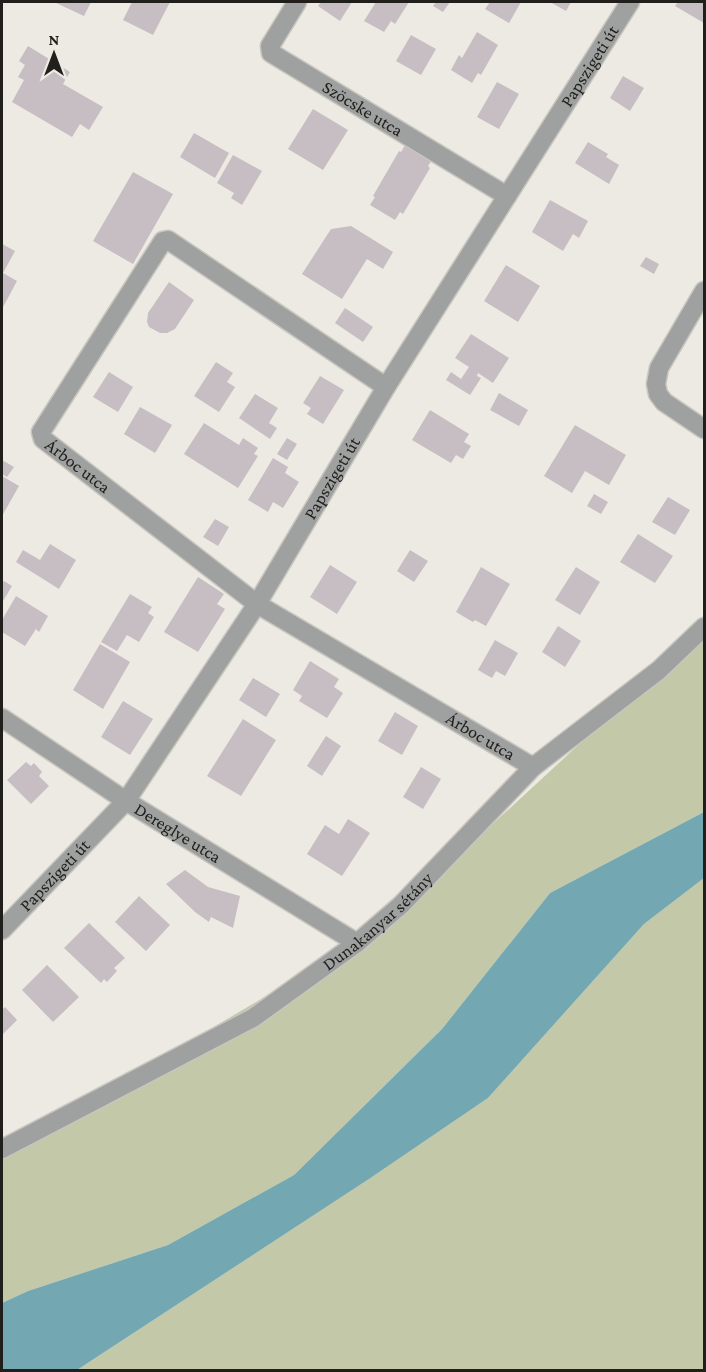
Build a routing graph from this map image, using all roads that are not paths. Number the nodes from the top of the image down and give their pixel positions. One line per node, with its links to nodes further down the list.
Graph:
1 (297, 2): 3 (street, Szöcske utca)
2 (630, 2): 3 (street, Papszigeti út)
3 (507, 196): 5 (street, Papszigeti út)
4 (705, 291): 6 (street)
5 (386, 387): 7 (street, Papszigeti út); 7 (street, Árboc utca)
6 (705, 429)
7 (256, 604): 10 (street, Árboc utca); 11 (street, Papszigeti út)
8 (705, 627): 10 (street, Dunakanyar sétány)
9 (2, 718): 11 (street, Dereglye utca)
10 (533, 767): 13 (street, Dunakanyar sétány)
11 (126, 801): 12 (street, Papszigeti út); 13 (street, Dereglye utca)
12 (2, 930)
13 (357, 943): 14 (street, Dunakanyar sétány)
14 (2, 1149)

